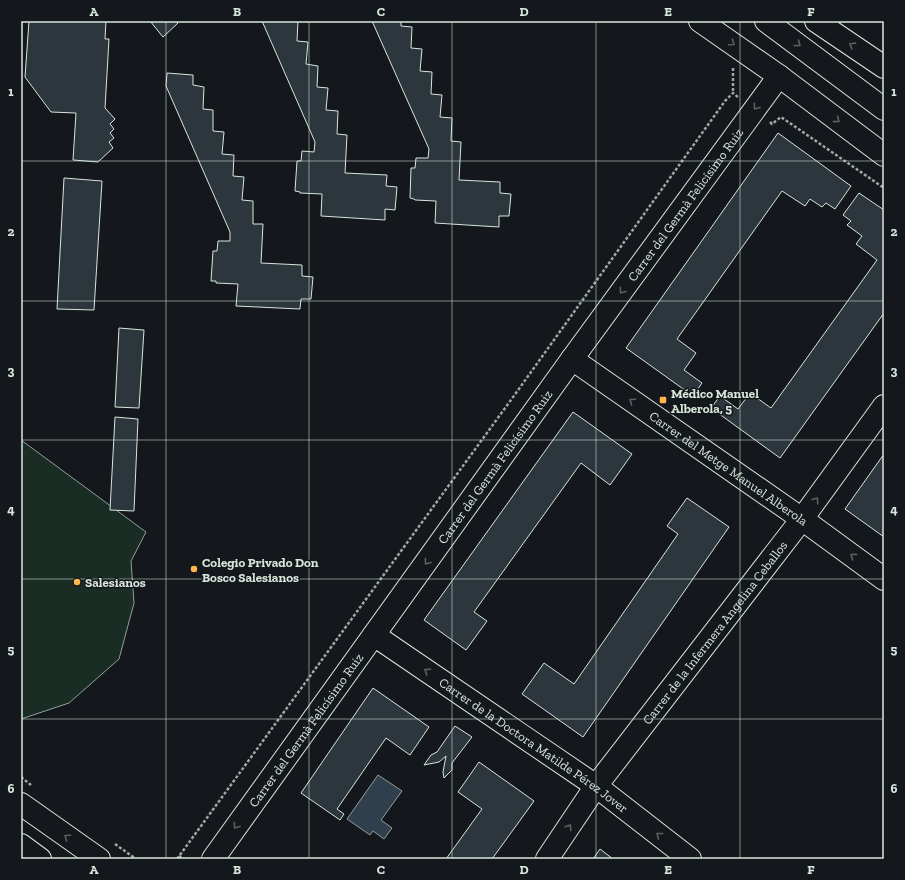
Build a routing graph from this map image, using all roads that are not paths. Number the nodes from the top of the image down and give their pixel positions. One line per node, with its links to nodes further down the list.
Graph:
1 (700, 21): 5 (street, one-way to 5)
2 (766, 21): 6 (street, one-way to 6)
3 (816, 21): 4 (street, one-way to 3)
4 (884, 67)
5 (779, 76): 7 (street, one-way to 7); 8 (street, Carrer del Germà Felicísimo Ruiz, one-way to 8)
6 (884, 109)
7 (884, 155)
8 (572, 359): 10 (street, Carrer del Metge Manuel Alberola, one-way to 8); 12 (street, Carrer del Germà Felicísimo Ruiz, one-way to 12)
9 (884, 406): 10 (street, Carrer de la Infermera Angelina Ceballos, one-way to 9)
10 (802, 519): 11 (street, Carrer del Metge Manuel Alberola, one-way to 10); 13 (street, Carrer de la Infermera Angelina Ceballos)
11 (884, 579)
12 (374, 636): 13 (street, Carrer de la Doctora Matilde Pérez Jover, one-way to 12); 18 (street, Carrer del Germà Felicísimo Ruiz, one-way to 18)
13 (596, 786): 19 (street, Carrer de la Infermera Angelina Ceballos, one-way to 13); 20 (street, Carrer de la Doctora Matilde Pérez Jover, one-way to 13)
14 (21, 804): 17 (street, one-way to 14)
15 (21, 845): 16 (street)
16 (40, 859)
17 (99, 859)
18 (213, 859)
19 (547, 859)
20 (690, 859)

